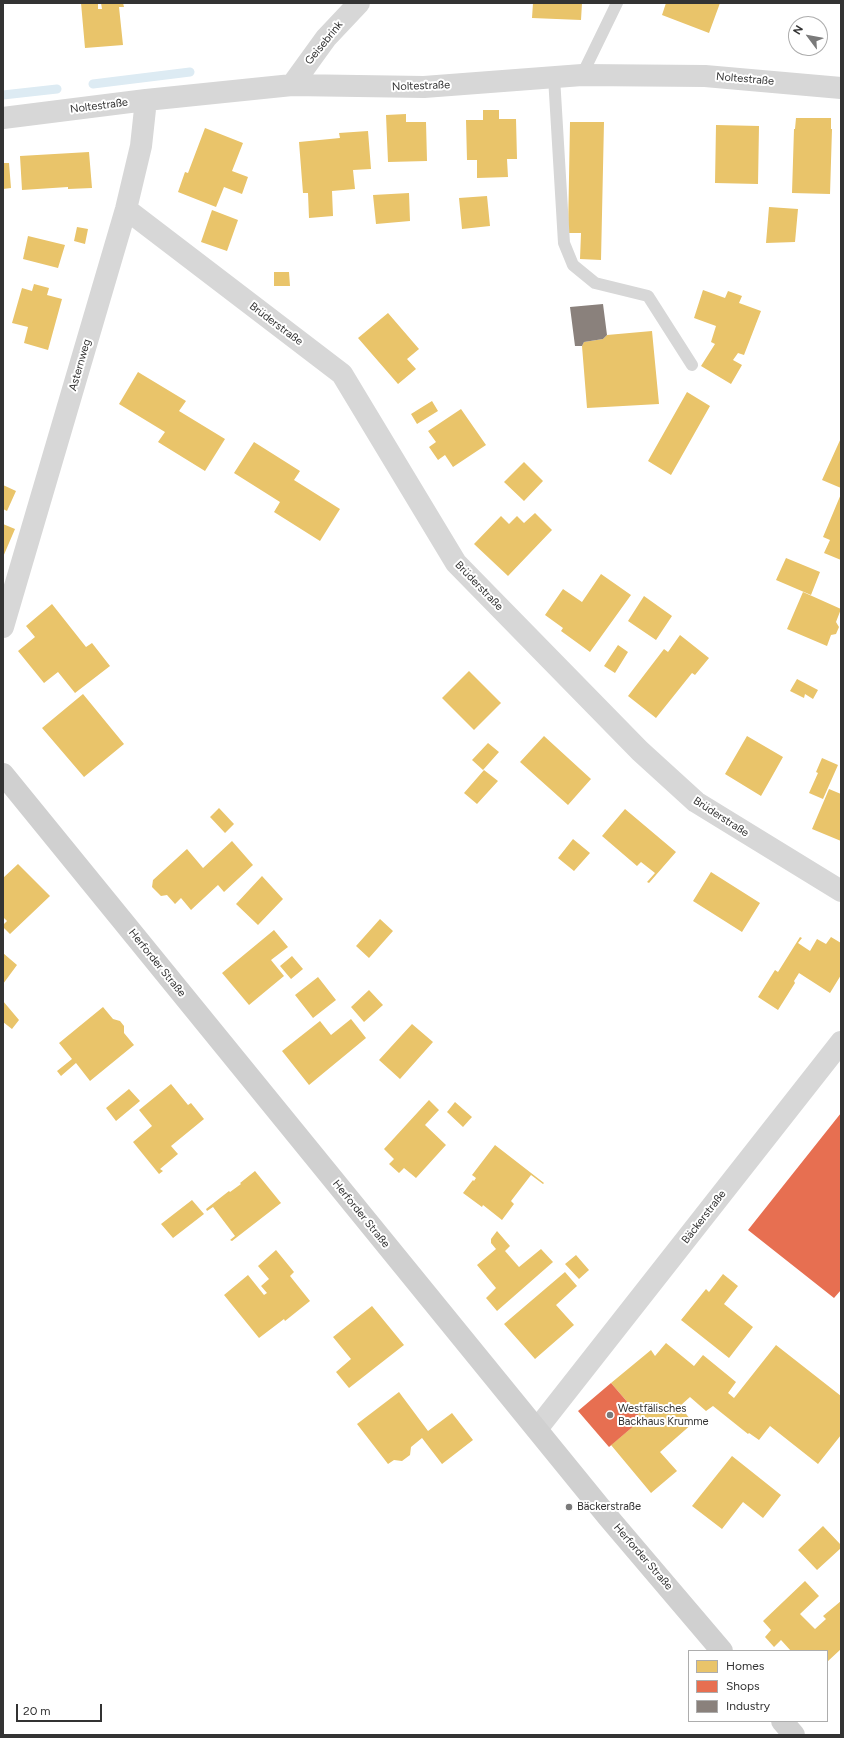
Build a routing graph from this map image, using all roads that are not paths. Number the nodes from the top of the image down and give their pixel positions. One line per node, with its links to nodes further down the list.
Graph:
1 (359, 3): 5 (street, Geisebrink)
2 (617, 3): 3 (lane)
3 (582, 75): 4 (street, Noltestraße); 6 (street, Noltestraße)
4 (554, 77): 5 (street, Noltestraße); 10 (lane)
5 (292, 85): 7 (street, Noltestraße)
6 (841, 88)
7 (146, 100): 8 (street, Noltestraße); 9 (street, Asternweg)
8 (3, 118)
9 (126, 209): 11 (street, Asternweg); 13 (street, Brüderstraße)
10 (692, 365)
11 (3, 627)
12 (4, 776): 15 (main road, Herforder Straße)
13 (841, 891)
14 (841, 1042): 15 (street, Bäckerstraße)
15 (537, 1429): 16 (main road, Herforder Straße)
16 (721, 1650)
17 (783, 1722): 18 (main road)
18 (794, 1735)

